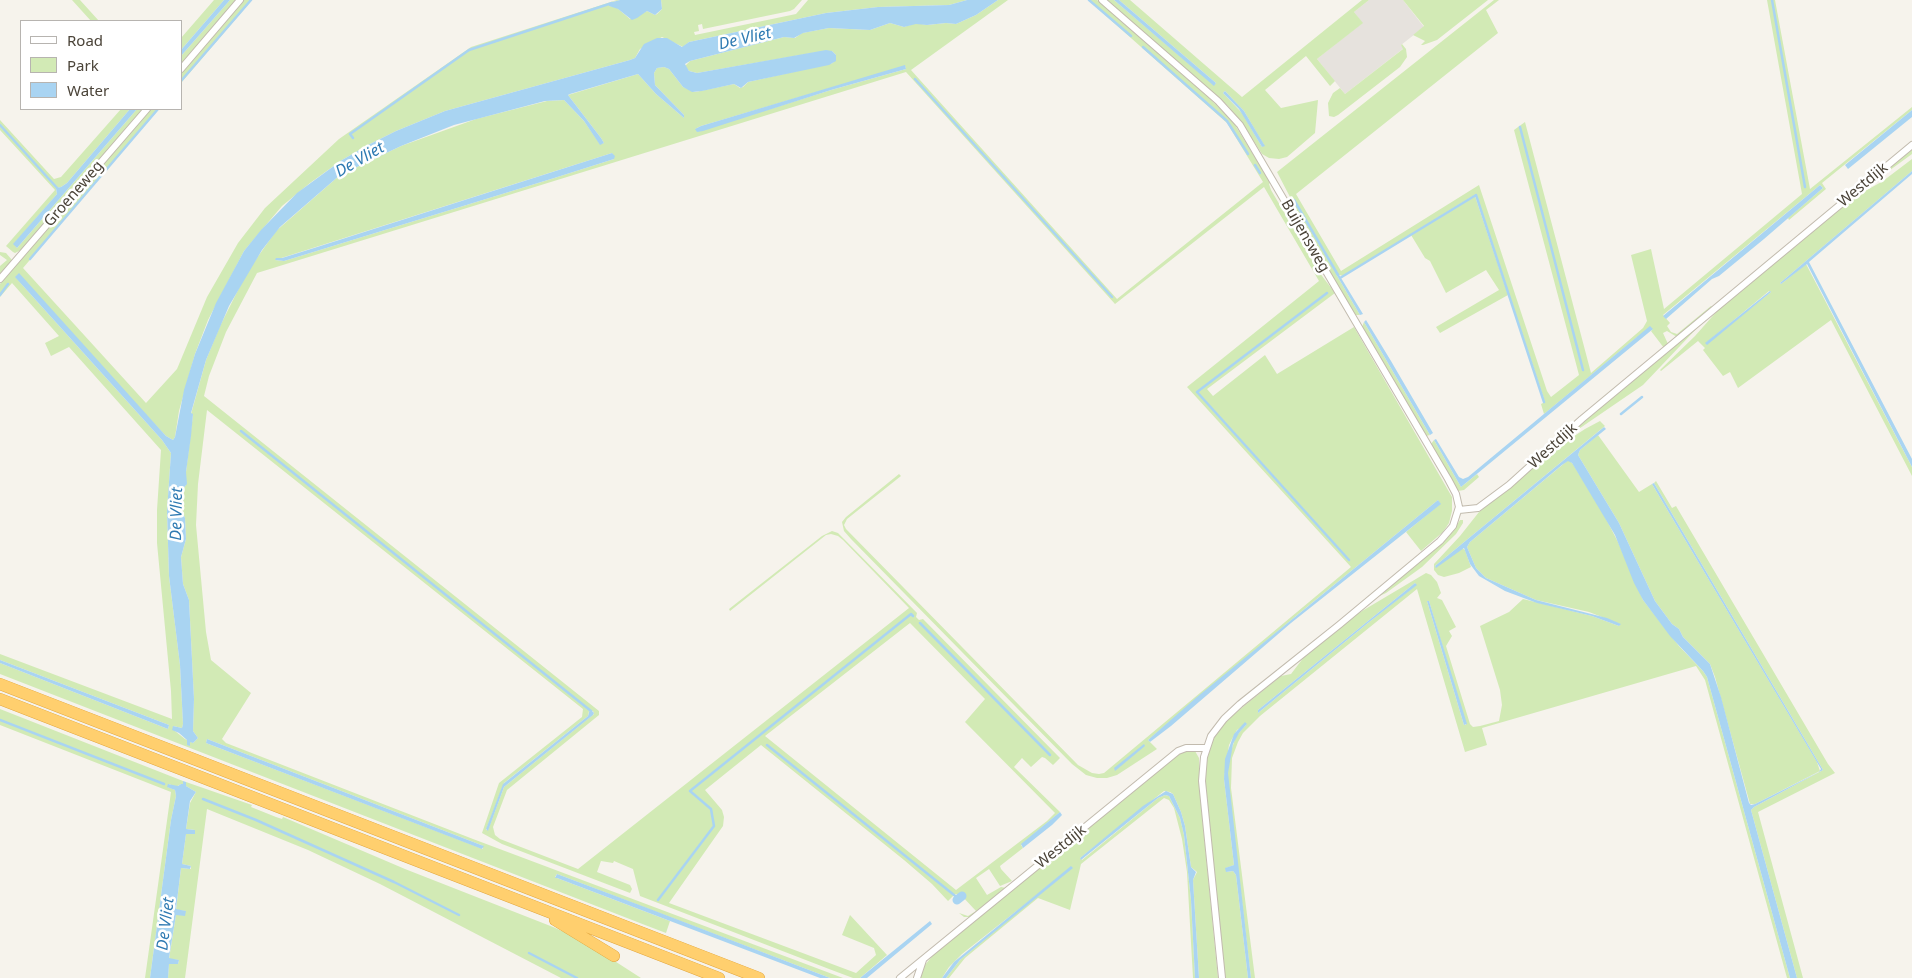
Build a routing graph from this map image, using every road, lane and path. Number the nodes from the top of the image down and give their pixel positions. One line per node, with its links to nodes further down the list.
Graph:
1 (240, 0): 3 (street)
2 (1102, 0): 7 (street, Buijensweg)
3 (182, 68)
4 (147, 110): 6 (street, Groeneweg)
5 (1912, 145): 7 (street, Westdijk)
6 (0, 279)
7 (1459, 510): 10 (street)
8 (0, 684): 15 (highway)
9 (0, 700): 11 (highway)
10 (1206, 748): 13 (street, Westdijk); 18 (street)
11 (532, 906): 12 (highway); 14 (highway)
12 (614, 956)
13 (923, 960): 16 (street, Westdijk); 17 (street)
14 (719, 978)
15 (759, 978)
16 (900, 978)
17 (917, 978)
18 (1222, 978)

